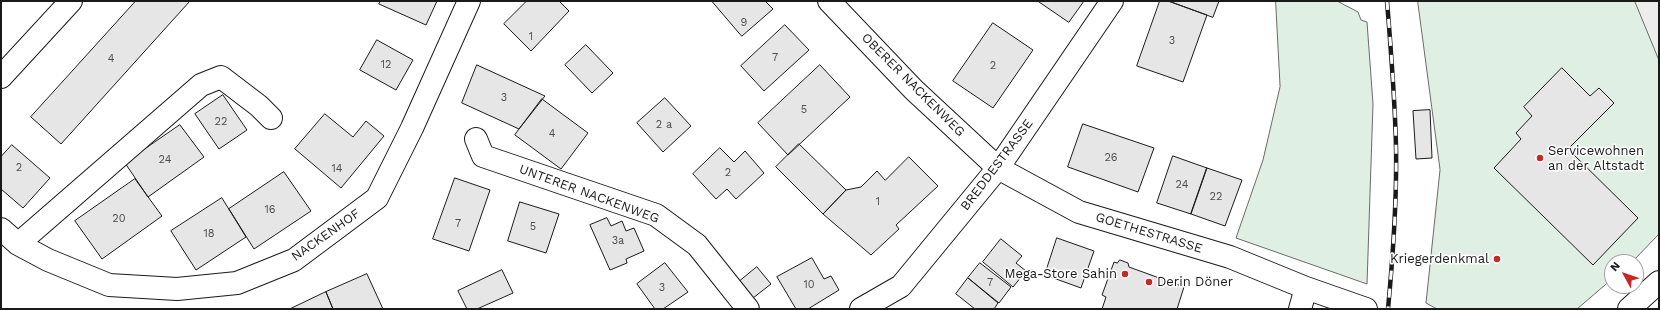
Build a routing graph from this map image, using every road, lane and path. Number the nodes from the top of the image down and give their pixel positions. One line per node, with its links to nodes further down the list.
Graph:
1 (70, 1): 5 (street)
2 (469, 1): 10 (street, NACKENHOF)
3 (829, 1): 8 (street, OBERER NACKENWEG)
4 (1112, 1): 8 (street, BREDDESTRASSE)
5 (1, 77)
6 (271, 118): 10 (street)
7 (476, 139): 13 (street, UNTERER NACKENWEG)
8 (998, 168): 12 (street, GOETHESTRASSE); 14 (street, BREDDESTRASSE)
9 (1, 229): 10 (street, NACKENHOF)
10 (18, 244)
11 (1659, 282): 17 (street)
12 (1306, 288): 15 (street); 16 (street, GOETHESTRASSE)
13 (748, 309)
14 (861, 309)
15 (1300, 309)
16 (1366, 309)
17 (1629, 309)

